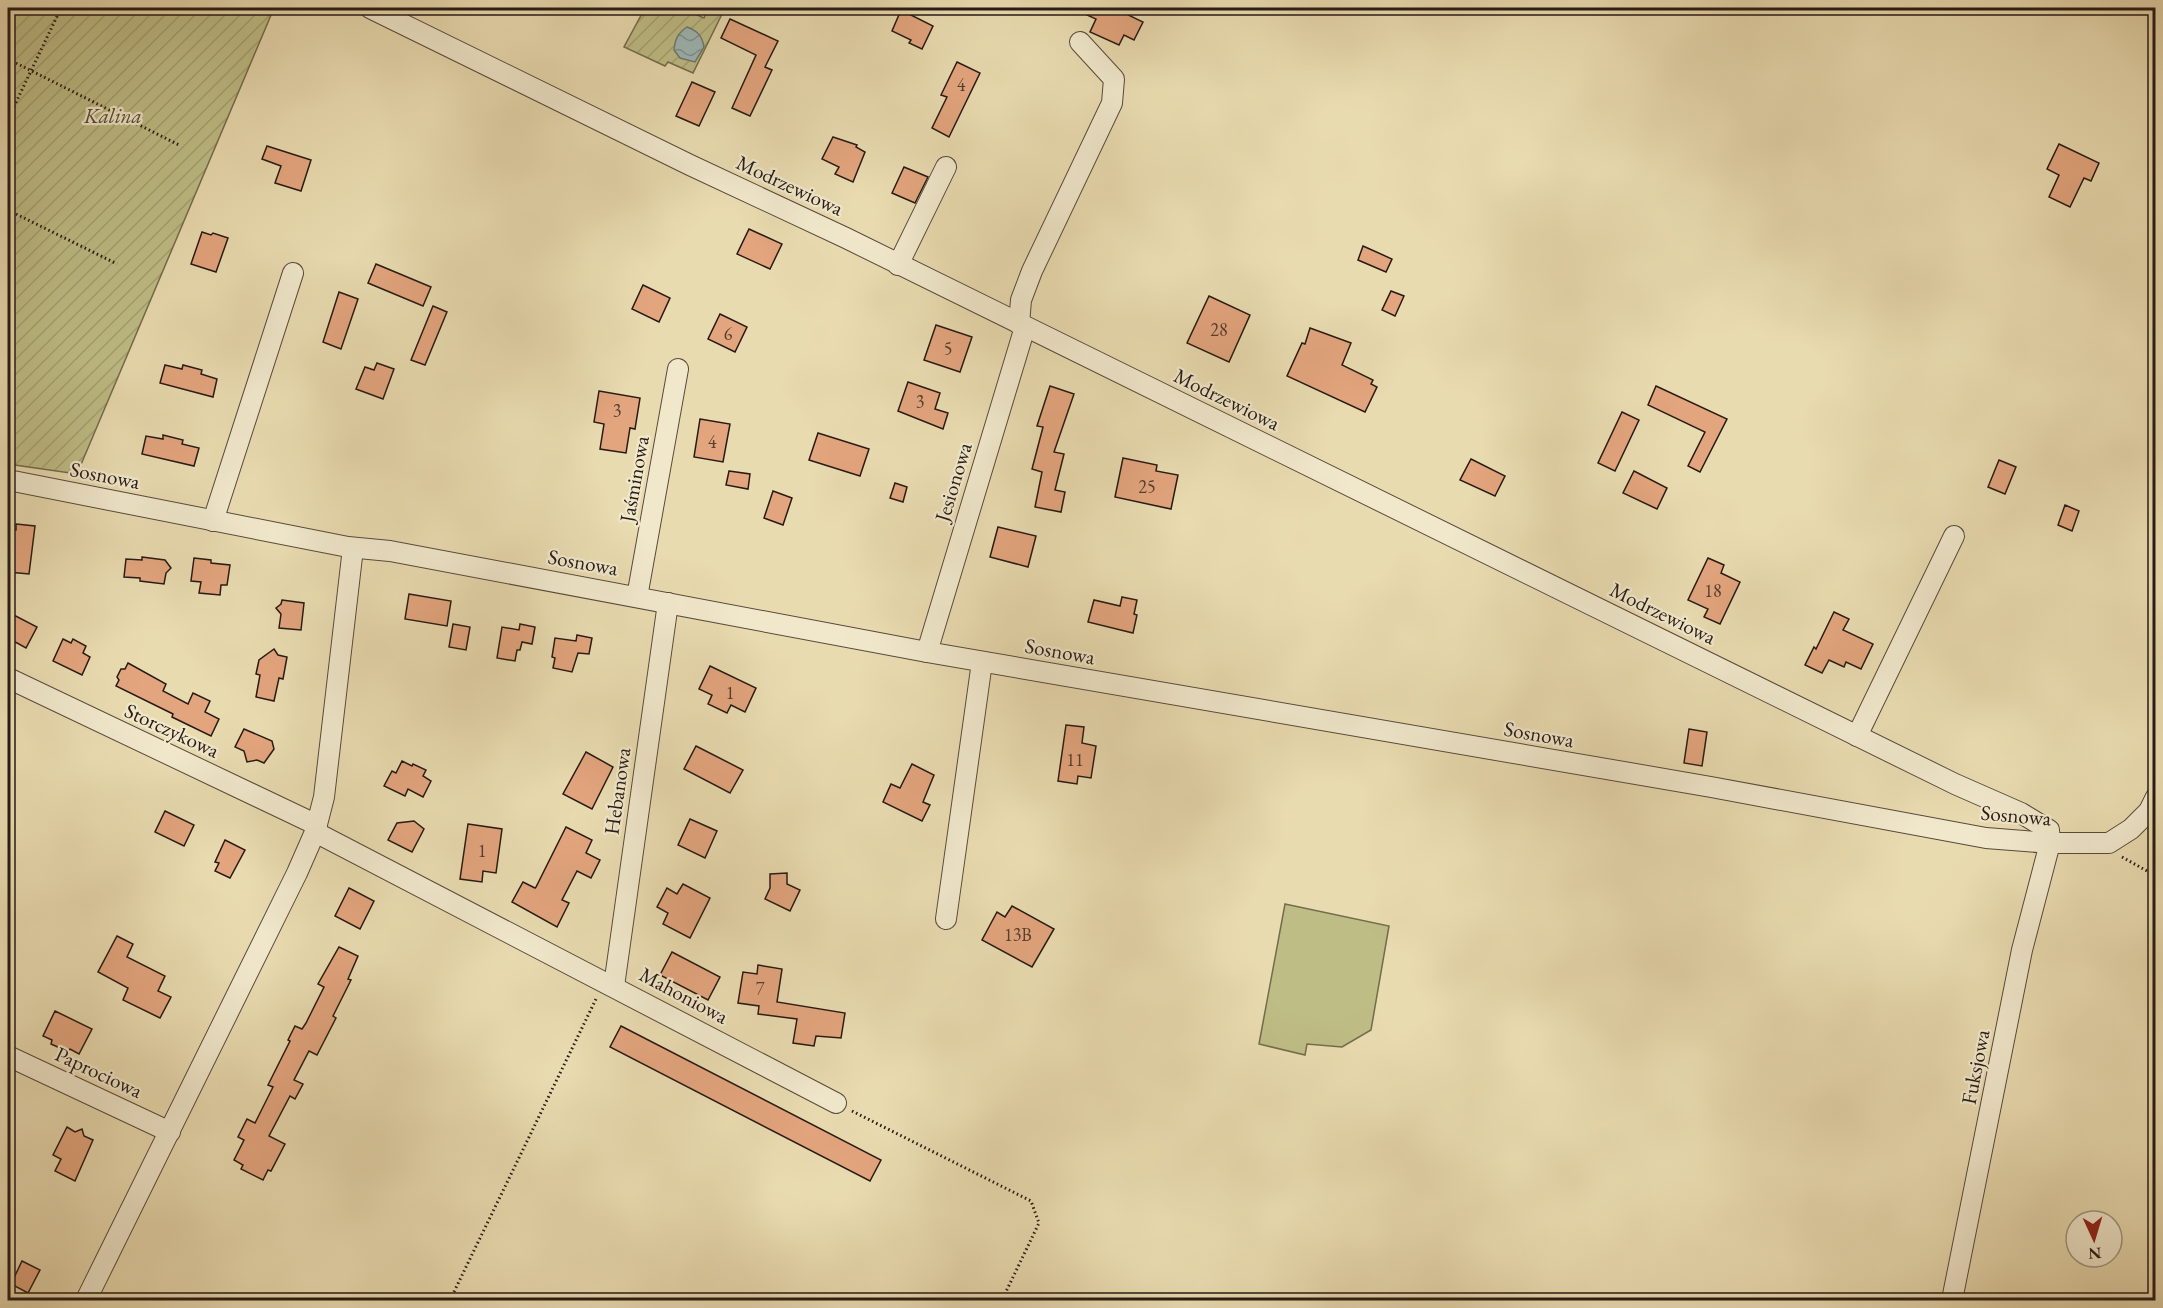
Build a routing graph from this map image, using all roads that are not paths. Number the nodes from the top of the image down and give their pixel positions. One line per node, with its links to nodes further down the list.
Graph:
1 (370, 8): 4 (street, Modrzewiowa)
2 (1080, 42): 6 (street, Jesionowa)
3 (946, 167): 4 (street)
4 (898, 265): 6 (street, Modrzewiowa)
5 (293, 273): 9 (street)
6 (1022, 325): 14 (street, Jesionowa); 17 (street, Modrzewiowa)
7 (678, 369): 12 (street, Jaśminowa)
8 (8, 480): 9 (street, Sosnowa)
9 (213, 521): 11 (street, Sosnowa)
10 (1954, 536): 17 (street)
11 (353, 548): 12 (street, Sosnowa); 19 (street)
12 (637, 597): 13 (street, Sosnowa)
13 (668, 603): 14 (street, Sosnowa); 22 (street, Hebanowa)
14 (927, 652): 15 (street, Sosnowa)
15 (982, 662): 20 (street, Sosnowa); 21 (street)
16 (8, 678): 19 (street, Storczykowa)
17 (1857, 736): 20 (street, Modrzewiowa)
18 (2156, 797): 20 (street, Sosnowa)
19 (316, 828): 22 (street, Mahoniowa); 25 (street)
20 (2050, 843): 27 (street, Fuksjowa)
21 (946, 919)
22 (610, 984): 24 (street, Mahoniowa)
23 (8, 1056): 25 (street, Paprociowa)
24 (836, 1102)
25 (170, 1132): 26 (street)
26 (86, 1300)
27 (1952, 1300)

